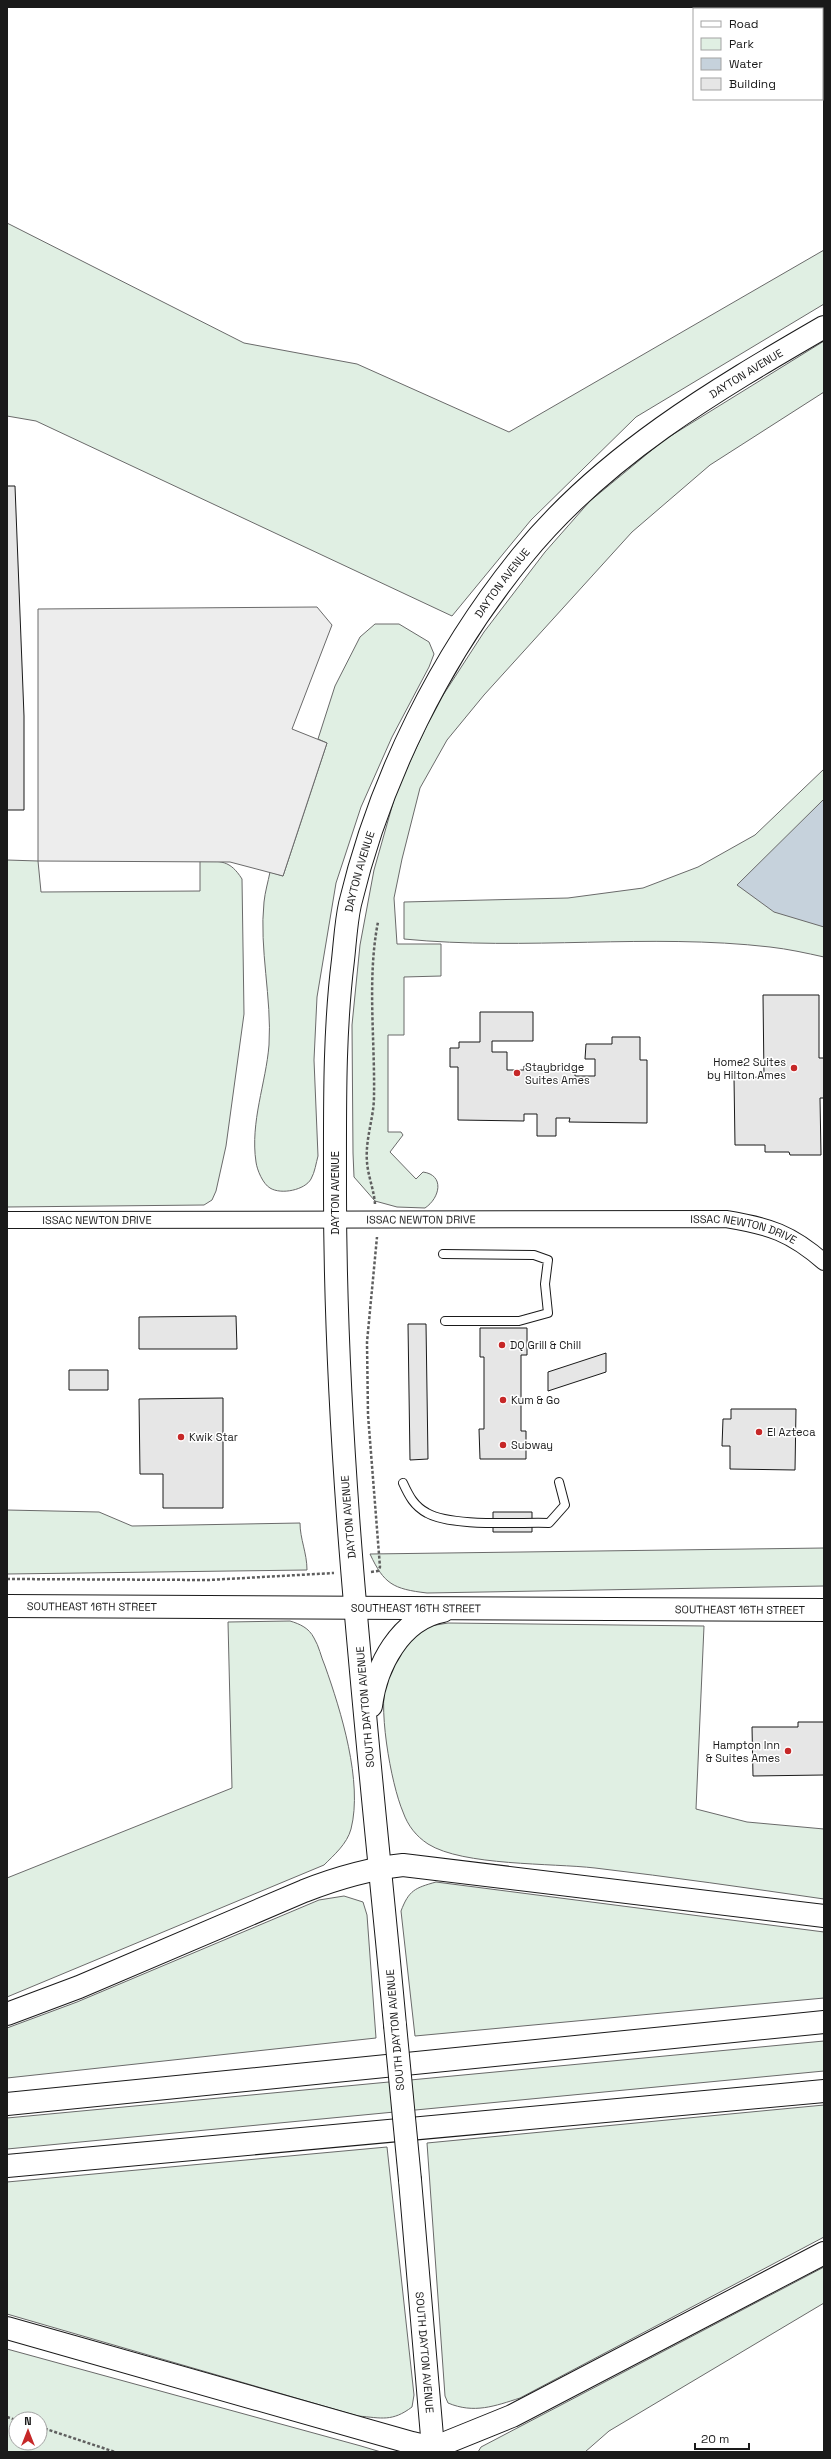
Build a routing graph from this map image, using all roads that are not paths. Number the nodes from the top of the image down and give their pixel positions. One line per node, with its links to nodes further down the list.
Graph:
1 (824, 327): 3 (main road, DAYTON AVENUE)
2 (7, 1220): 3 (street, ISSAC NEWTON DRIVE)
3 (335, 1221): 5 (street, ISSAC NEWTON DRIVE); 10 (main road, DAYTON AVENUE)
4 (443, 1254): 6 (lane)
5 (824, 1262)
6 (445, 1322)
7 (559, 1482): 8 (lane)
8 (403, 1483)
9 (7, 1606): 10 (main road, SOUTHEAST 16TH STREET)
10 (355, 1608): 11 (main road, SOUTHEAST 16TH STREET); 13 (main road, SOUTH DAYTON AVENUE)
11 (455, 1608): 12 (main road, SOUTHEAST 16TH STREET); 13 (main road)
12 (824, 1610)
13 (368, 1735): 14 (main road, SOUTH DAYTON AVENUE)
14 (380, 1868): 15 (main road); 16 (main road); 23 (main road, SOUTH DAYTON AVENUE, bridge)
15 (824, 1916)
16 (7, 2014)
17 (824, 2022): 19 (main road)
18 (824, 2091): 20 (main road)
19 (7, 2104)
20 (7, 2166)
21 (824, 2253): 23 (main road)
22 (7, 2328): 23 (main road)
23 (433, 2450)

